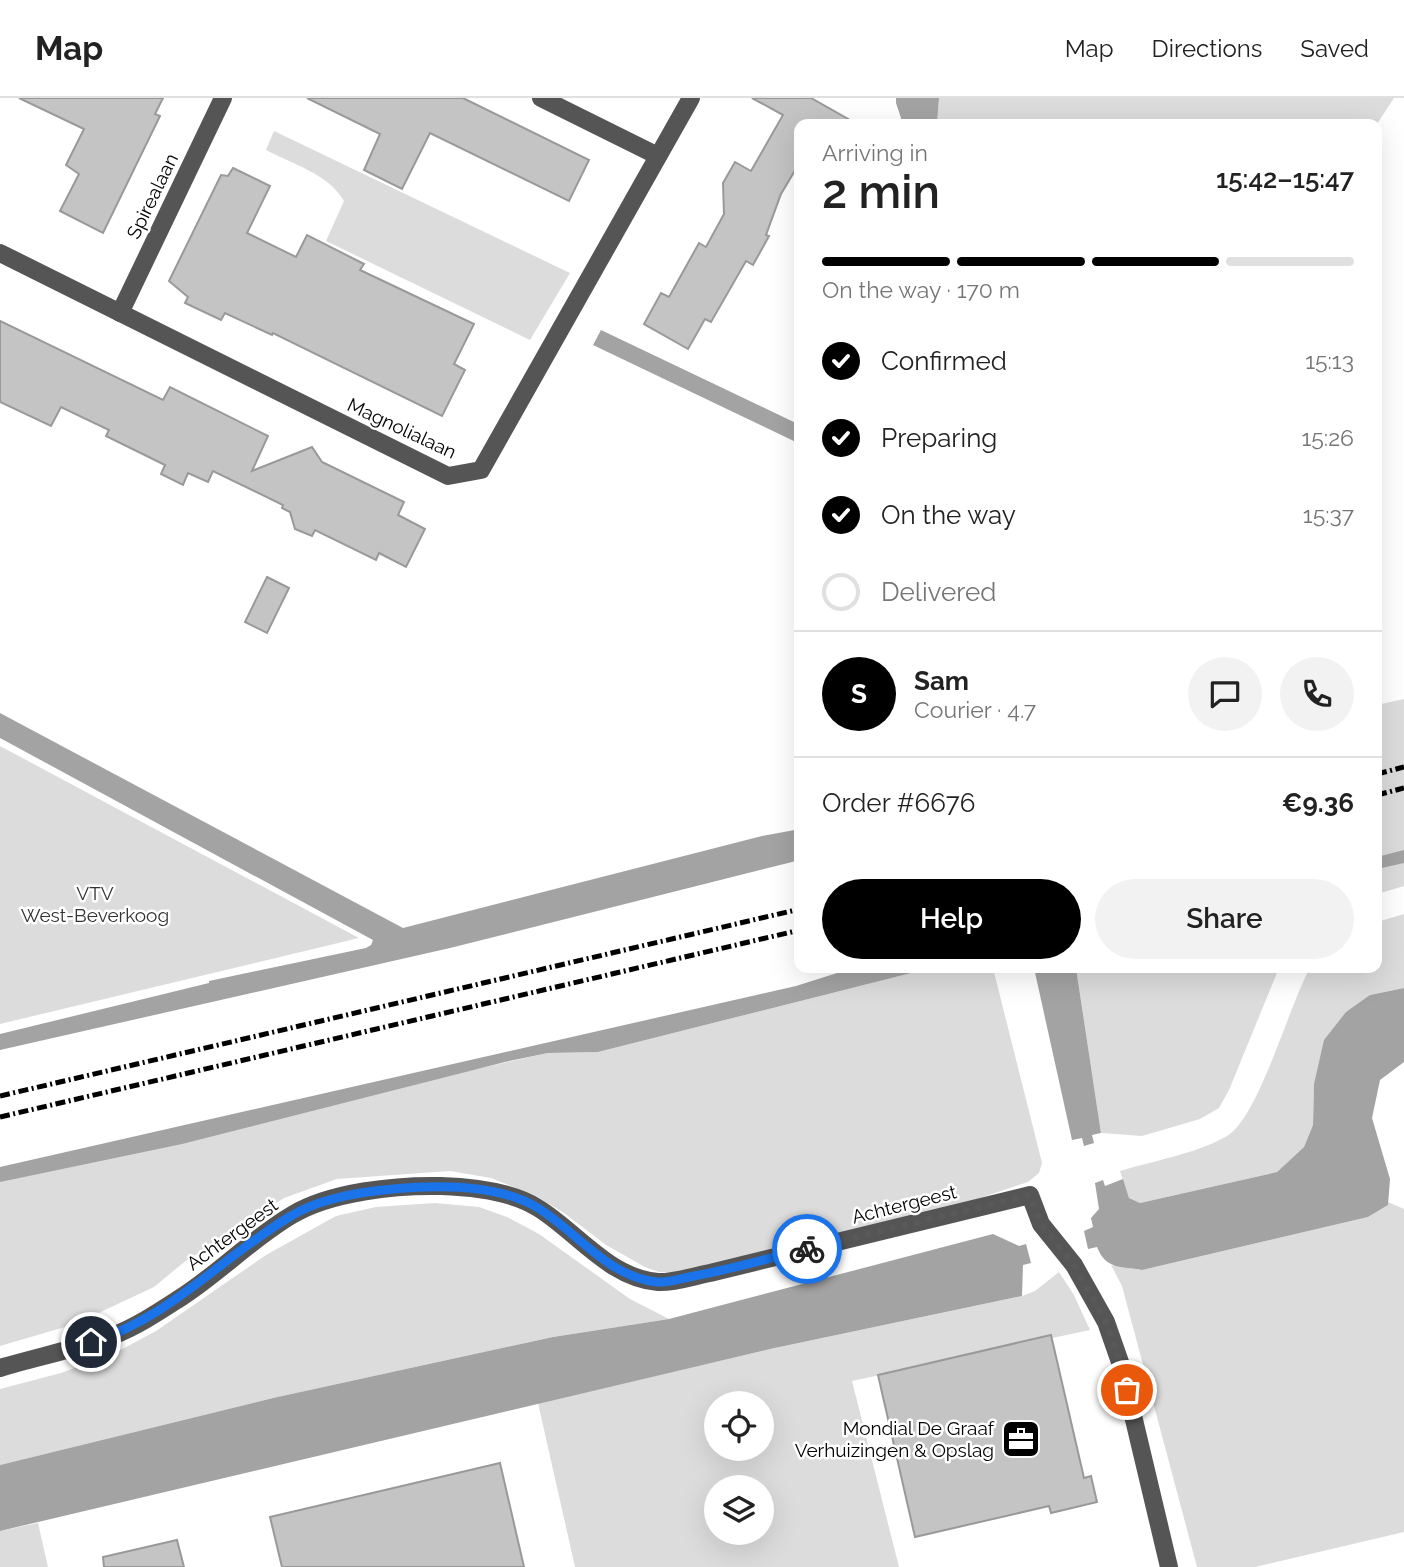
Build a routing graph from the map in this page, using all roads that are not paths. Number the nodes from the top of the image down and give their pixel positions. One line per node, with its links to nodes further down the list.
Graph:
1 (223, 98): 6 (street, Spirealaan)
2 (541, 98): 4 (street)
3 (691, 98): 4 (street, Magnolialaan)
4 (657, 156): 6 (street, Magnolialaan)
5 (0, 253): 6 (street, Magnolialaan)
6 (120, 313)
7 (0, 1368): 8 (street, Achtergeest)
8 (1169, 1567)

